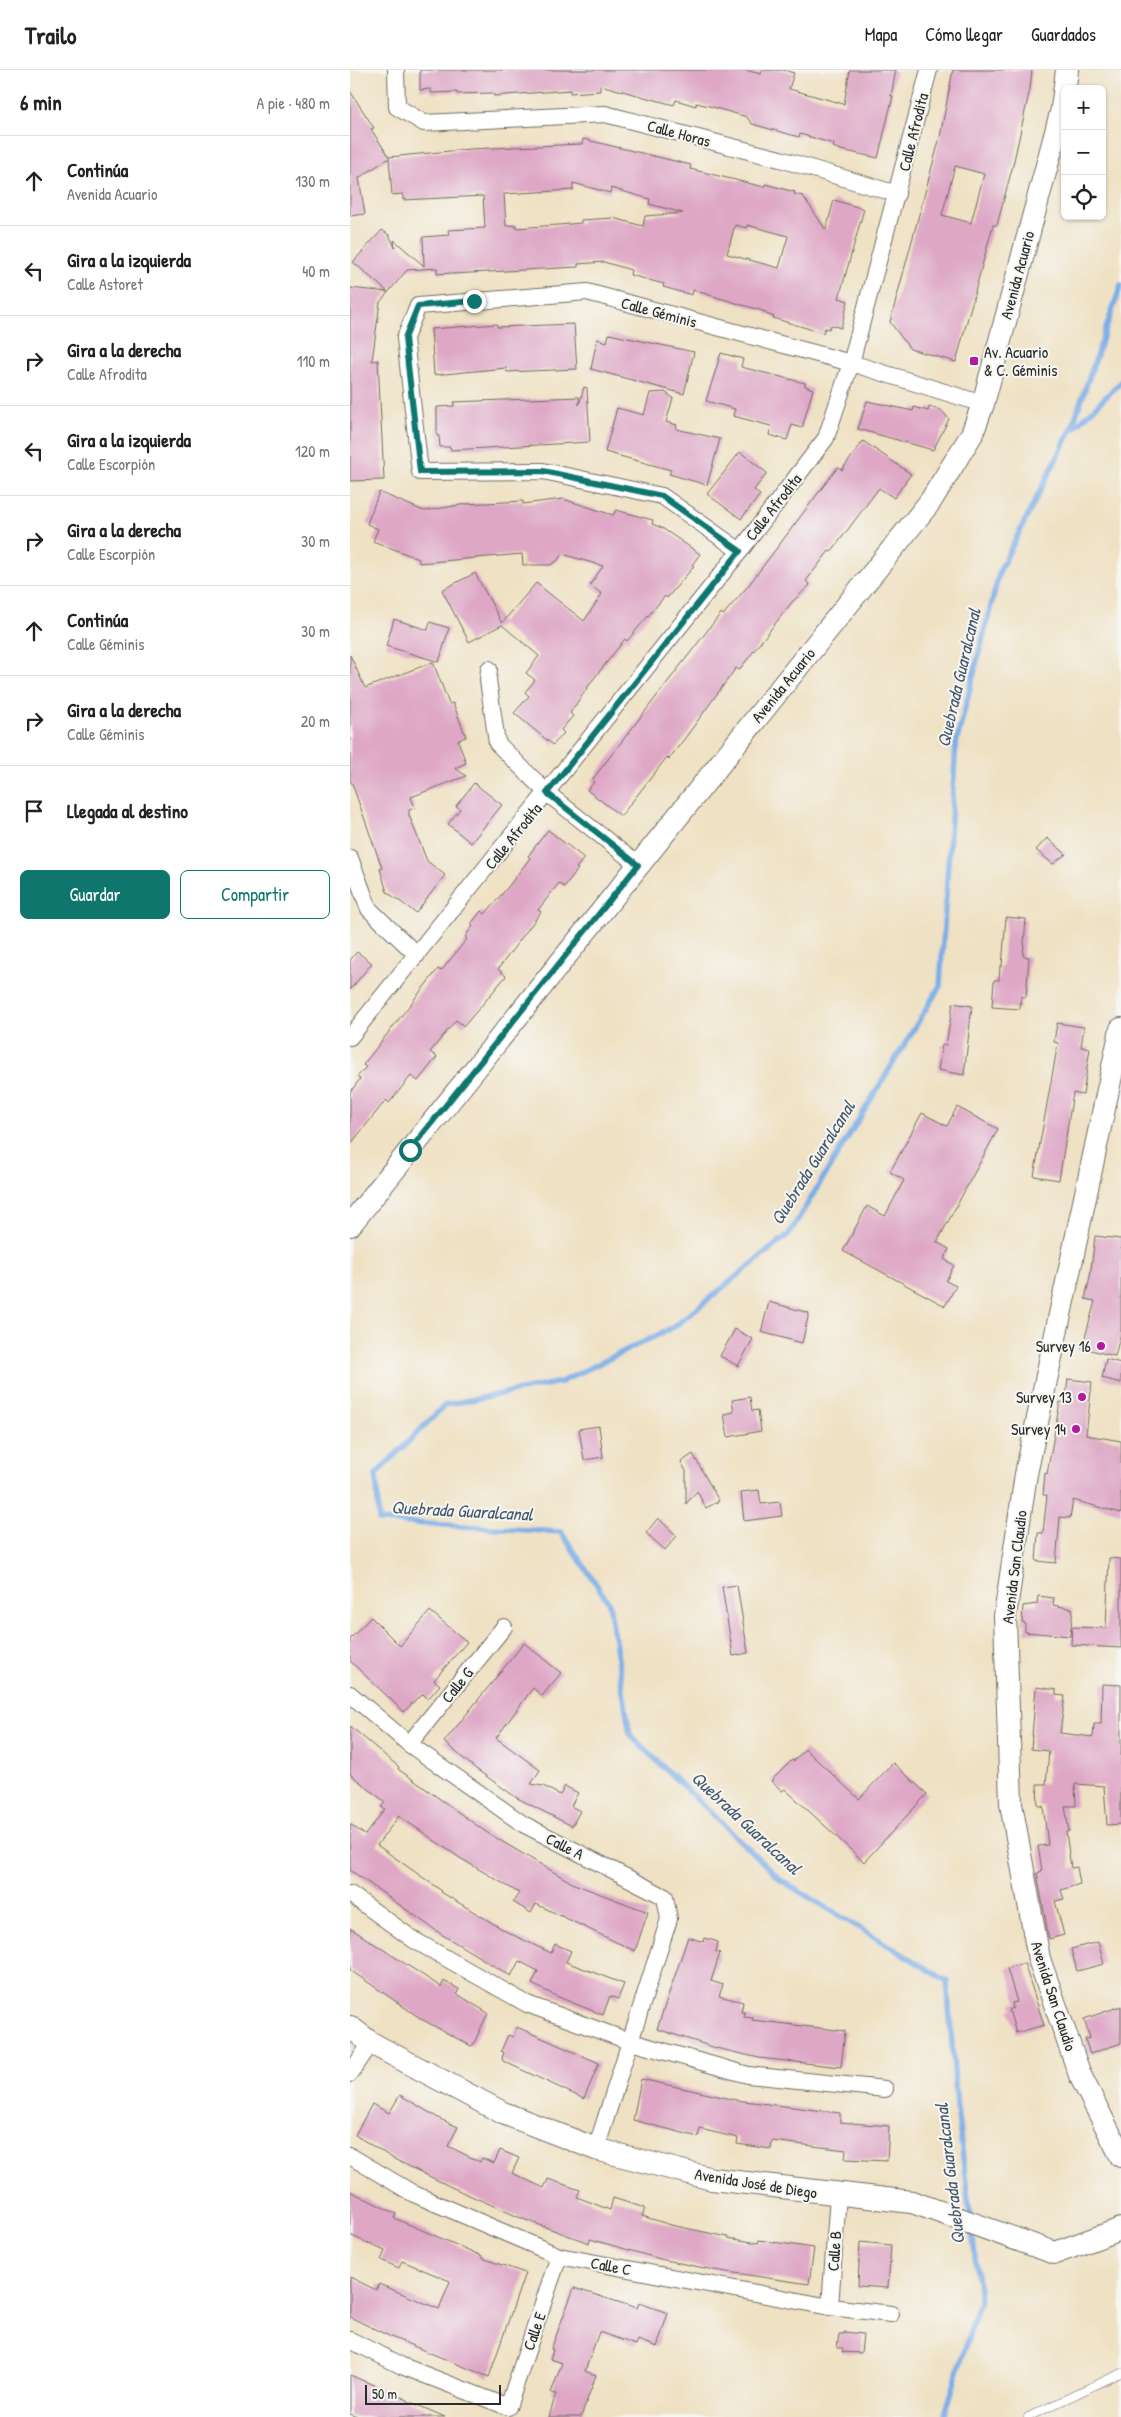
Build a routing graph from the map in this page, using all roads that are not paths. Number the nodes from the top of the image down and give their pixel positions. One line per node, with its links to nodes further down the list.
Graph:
1 (396, 70): 4 (street, Calle Horas)
2 (929, 70): 4 (street, Calle Afrodita)
3 (1068, 70): 6 (street, Avenida Acuario)
4 (897, 194): 5 (street, Calle Afrodita)
5 (851, 363): 6 (street, Calle Géminis); 7 (street, Calle Afrodita); 7 (street, Calle Géminis)
6 (983, 404): 11 (street, Avenida Acuario)
7 (740, 551): 9 (street, Calle Afrodita)
8 (490, 670): 9 (street)
9 (547, 793): 11 (street); 12 (street, Calle Afrodita)
10 (350, 858): 12 (street)
11 (638, 865): 15 (street, Avenida Acuario)
12 (417, 955): 14 (street, Calle Afrodita)
13 (1121, 1029): 27 (street, Avenida San Claudio)
14 (350, 1037)
15 (350, 1225)
16 (504, 1627): 18 (street, Calle G)
17 (350, 1694): 18 (street, Calle A)
18 (410, 1744): 21 (street, Calle A)
19 (350, 1894): 21 (street)
20 (350, 2027): 22 (street, Avenida José de Diego)
21 (632, 2042): 24 (street); 25 (street, Calle A)
22 (371, 2043): 23 (street); 25 (street, Avenida José de Diego)
23 (350, 2074)
24 (885, 2089)
25 (596, 2149): 28 (street, Avenida José de Diego)
26 (350, 2156): 30 (street, Calle C)
27 (1121, 2156)
28 (838, 2195): 29 (street, Avenida José de Diego); 31 (street, Calle B)
29 (1121, 2229)
30 (559, 2256): 31 (street, Calle C); 33 (street, Calle E)
31 (830, 2307): 32 (street, Calle C)
32 (891, 2314)
33 (350, 2340)
34 (1121, 2373): 35 (lane)
35 (1028, 2417)

